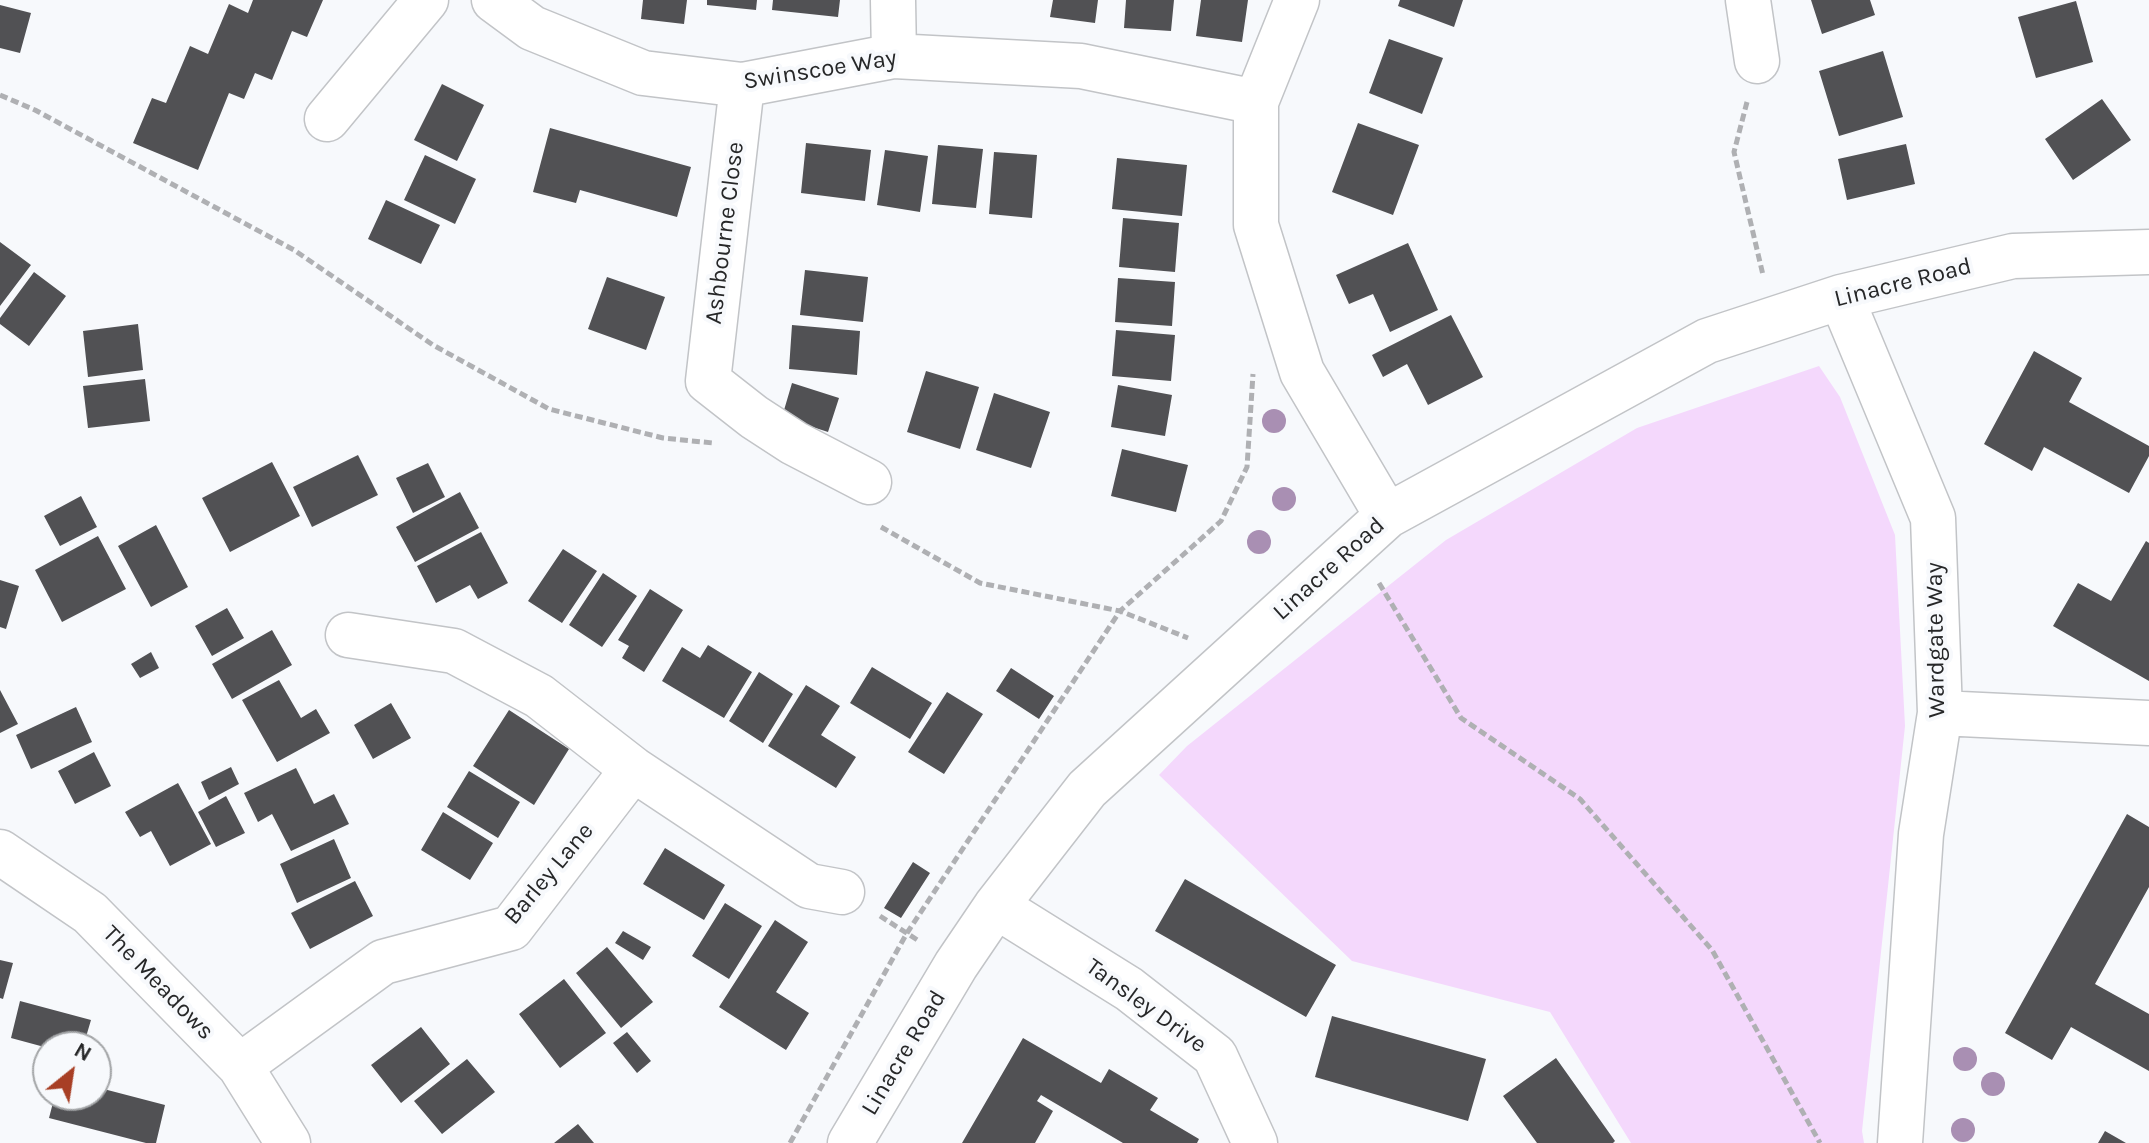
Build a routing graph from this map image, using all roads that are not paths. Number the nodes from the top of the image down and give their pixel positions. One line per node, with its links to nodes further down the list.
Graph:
1 (426, 0): 10 (street)
2 (494, 0): 8 (street, Swinscoe Way)
3 (893, 0): 6 (street)
4 (1297, 0): 9 (street)
5 (1748, 0): 7 (street)
6 (894, 56): 8 (street, Swinscoe Way); 9 (street, Swinscoe Way)
7 (1757, 61)
8 (742, 85): 13 (street, Ashbourne Close)
9 (1256, 102): 14 (street)
10 (327, 119)
11 (2149, 252): 12 (street, Linacre Road)
12 (1841, 297): 14 (street, Linacre Road); 16 (street, Wardgate Way)
13 (872, 503)
14 (1387, 516): 21 (street, Linacre Road)
15 (348, 635): 18 (street)
16 (1940, 713): 17 (street); 26 (street, Wardgate Way)
17 (2149, 723)
18 (633, 769): 20 (street); 22 (street, Barley Lane)
19 (0, 852): 22 (street, The Meadows)
20 (842, 892)
21 (996, 906): 24 (street, Linacre Road); 25 (street, Tansley Drive)
22 (240, 1066): 23 (street, The Meadows)
23 (288, 1143)
24 (850, 1143)
25 (1255, 1143)
26 (1900, 1143)

